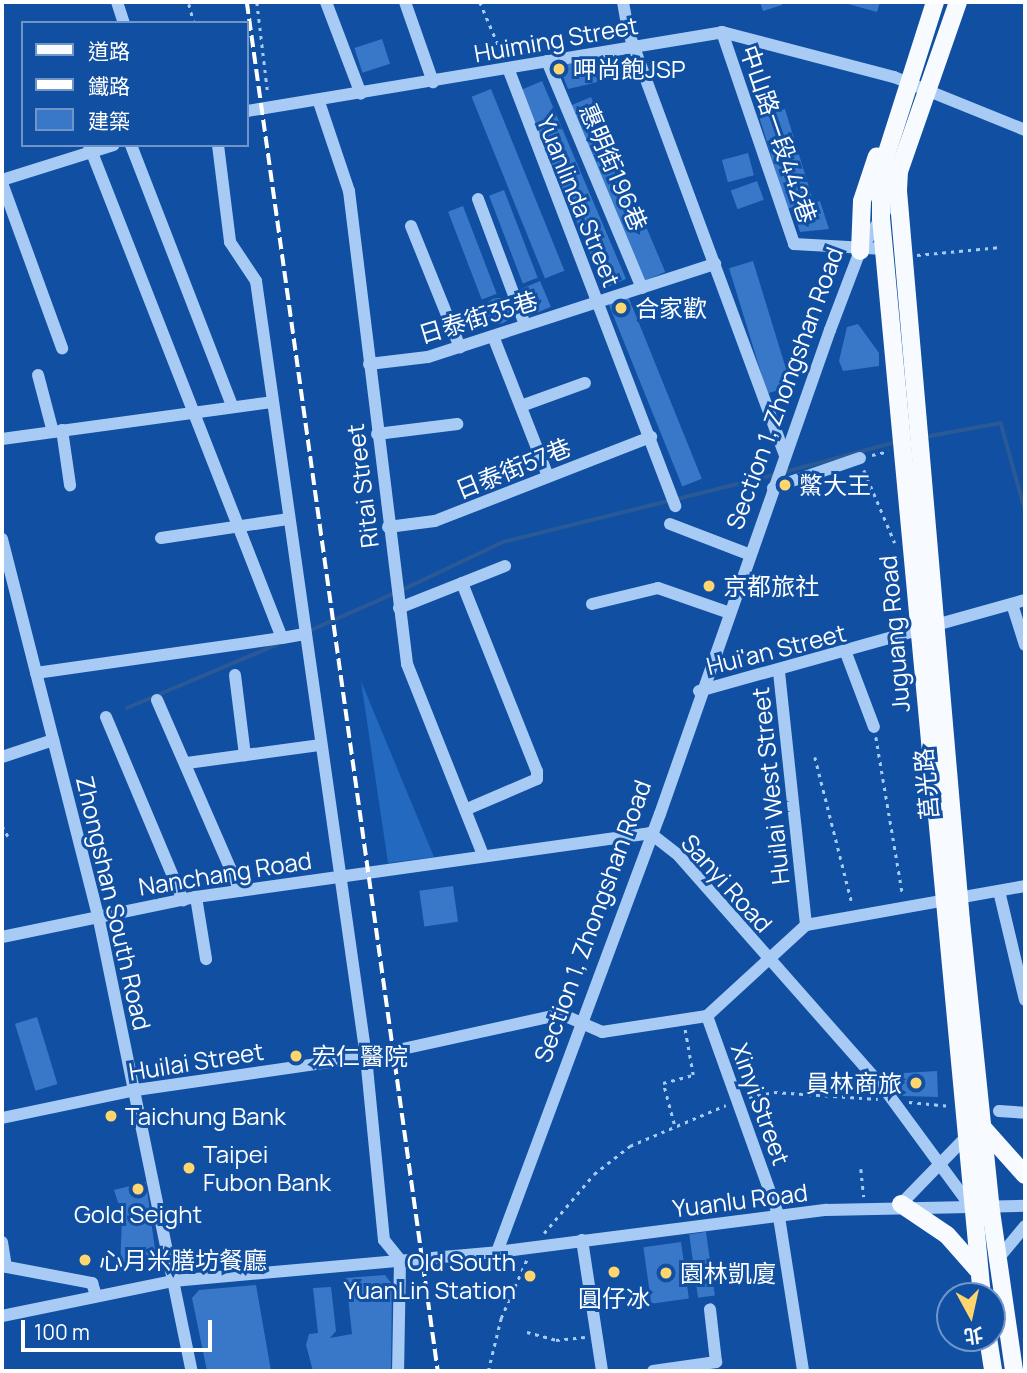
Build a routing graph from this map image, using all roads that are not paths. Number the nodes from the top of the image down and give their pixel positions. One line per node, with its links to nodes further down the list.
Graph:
1 (117, 2): 7 (street)
2 (326, 2): 14 (street)
3 (405, 2): 12 (street)
4 (623, 2): 9 (street)
5 (935, 2): 13 (main road, Section 1, Zhongshan Road)
6 (958, 2): 13 (main road, Section 1, Zhongshan Road)
7 (123, 21)
8 (722, 32): 9 (street, Huiming Street); 13 (street, Huiming Street); 28 (street, 中山路一段442巷)
9 (635, 46): 10 (street, Huiming Street); 29 (street)
10 (547, 61): 11 (street, Huiming Street); 30 (street, 惠明街196巷)
11 (508, 68): 12 (street, Huiming Street); 31 (street, Yuanlinda Street)
12 (433, 82): 14 (street, Huiming Street)
13 (918, 87): 17 (main road, Section 1, Zhongshan Road); 18 (street, Huiming Street); 23 (main road, Section 1, Zhongshan Road)
14 (360, 94): 15 (street, Huiming Street)
15 (319, 102): 16 (street, Huiming Street); 36 (street, Ritai Street)
16 (248, 111)
17 (894, 130): 25 (main road, Section 1, Zhongshan Road); 28 (main road)
18 (1025, 131)
19 (132, 147): 40 (street)
20 (218, 147): 39 (street, Nanchang Road)
21 (90, 149): 22 (street); 42 (street)
22 (2, 182): 35 (street)
23 (898, 191): 25 (street, Section 1, Zhongshan Road); 68 (main road, 莒光路)
24 (478, 199): 32 (street)
25 (881, 218): 27 (main road, Juguang Road); 28 (street, Section 1, Zhongshan Road)
26 (411, 226): 34 (street)
27 (884, 248): 28 (street, 中山路一段442巷); 70 (main road, Juguang Road)
28 (860, 251): 48 (street, Section 1, Zhongshan Road)
29 (715, 264): 30 (street, 日泰街35巷); 48 (street)
30 (642, 288): 31 (street, 日泰街35巷)
31 (597, 303): 32 (street, 日泰街35巷); 46 (street, Yuanlinda Street)
32 (526, 325): 33 (street, 日泰街35巷)
33 (492, 335): 34 (street, 日泰街35巷); 41 (street)
34 (460, 347): 36 (street, 日泰街35巷)
35 (62, 348)
36 (369, 364): 45 (street, Ritai Street)
37 (38, 375): 44 (street)
38 (585, 383): 41 (street)
39 (271, 402): 40 (street); 54 (street, Nanchang Road)
40 (232, 406): 42 (street)
41 (521, 406): 50 (street)
42 (194, 412): 44 (street); 56 (street)
43 (457, 424): 45 (street)
44 (58, 431): 47 (street); 51 (street)
45 (377, 434): 57 (street, Ritai Street)
46 (651, 438): 50 (street, 日泰街57巷); 53 (street, Yuanlinda Street)
47 (2, 439)
48 (785, 456): 52 (street, Section 1, Zhongshan Road)
49 (860, 458): 52 (street)
50 (548, 475): 57 (street, 日泰街57巷)
51 (70, 485)
52 (773, 488): 60 (street, Section 1, Zhongshan Road)
53 (675, 506)
54 (288, 519): 56 (street); 69 (street, Nanchang Road)
55 (670, 524): 60 (street)
56 (239, 526): 59 (street); 71 (street)
57 (388, 527): 66 (street, Ritai Street)
58 (2, 538): 75 (street, Zhongshan South Road)
59 (161, 538)
60 (748, 554): 67 (street, Section 1, Zhongshan Road)
61 (505, 566): 62 (street)
62 (462, 583): 66 (street); 86 (street)
63 (1025, 600): 65 (street, Hui'an Street)
64 (592, 604): 67 (street)
65 (1012, 604): 68 (street, Hui'an Street); 72 (street)
66 (399, 608): 86 (street, Ritai Street)
67 (727, 612): 77 (street, Section 1, Zhongshan Road)
68 (938, 628): 70 (street, Hui'an Street); 95 (main road, 莒光路)
69 (305, 634): 71 (street); 82 (street, Nanchang Road)
70 (918, 634): 73 (street, Hui'an Street); 95 (main road, Juguang Road)
71 (282, 638): 75 (street)
72 (1025, 645)
73 (846, 653): 74 (street, Hui'an Street); 80 (street)
74 (779, 672): 77 (street, Hui'an Street); 97 (street, Huilai West Street)
75 (36, 673): 81 (street, Zhongshan South Road)
76 (235, 675): 83 (street)
77 (699, 691): 87 (street, Section 1, Zhongshan Road)
78 (157, 700): 85 (street)
79 (106, 717): 94 (street)
80 (874, 727)
81 (54, 740): 84 (street); 96 (street, Zhongshan South Road)
82 (321, 745): 83 (street); 89 (street, Nanchang Road)
83 (245, 755): 85 (street)
84 (2, 757)
85 (187, 763): 91 (street)
86 (465, 810): 88 (street, Ritai Street)
87 (650, 833): 88 (street, Sanyi Road); 100 (street, Sanyi Road); 103 (street, Section 1, Zhongshan Road)
88 (483, 855): 89 (street, Sanyi Road)
89 (340, 876): 91 (street, Nanchang Road); 104 (street)
90 (1025, 886): 92 (street)
91 (240, 891): 93 (street, Nanchang Road)
92 (999, 891): 95 (street); 101 (street)
93 (196, 897): 94 (street, Nanchang Road); 99 (street)
94 (183, 900): 96 (street, Nanchang Road)
95 (951, 903): 97 (street); 109 (main road, 莒光路)
96 (98, 915): 98 (street, Nanchang Road); 105 (street, Zhongshan South Road)
97 (806, 925): 100 (street)
98 (2, 937)
99 (206, 960)
100 (766, 960): 102 (street); 110 (street, Sanyi Road)
101 (1025, 1000)
102 (707, 1016): 103 (street); 117 (street, Xinyi Street)
103 (580, 1023): 104 (street, Huilai Street); 121 (street, Section 1, Zhongshan Road)
104 (366, 1057): 105 (street, Huilai Street); 122 (street)
105 (136, 1090): 108 (street, Huilai Street); 126 (street, Zhongshan South Road)
106 (999, 1111): 107 (street)
107 (1025, 1113)
108 (2, 1118)
109 (975, 1131): 110 (street); 111 (main road); 113 (main road); 114 (main road, 莒光路)
110 (944, 1166): 112 (street); 113 (street, Sanyi Road)
111 (1025, 1175)
112 (901, 1204): 113 (street, Yuanlu Road); 117 (street, Yuanlu Road); 125 (main road)
113 (970, 1204): 114 (street, Yuanlu Road); 125 (main road)
114 (989, 1204): 115 (street, Yuanlu Road); 116 (street, Yuanlu Road); 123 (main road, 莒光路)
115 (1025, 1206)
116 (1025, 1215)
117 (779, 1217): 119 (street, Yuanlu Road); 136 (street, Xinyi Street)
118 (1025, 1226): 123 (street)
119 (582, 1240): 121 (street, Yuanlu Road); 134 (street)
120 (2, 1242): 124 (street)
121 (497, 1252): 122 (street)
122 (400, 1260): 126 (street); 133 (street)
123 (997, 1261): 138 (main road, 莒光路)
124 (4, 1267): 128 (street)
125 (977, 1269): 127 (main road)
126 (173, 1281): 128 (street); 132 (street)
127 (979, 1282)
128 (96, 1295): 130 (street)
129 (710, 1309): 135 (street)
130 (2, 1316)
131 (990, 1352): 137 (main road)
132 (192, 1371)
133 (398, 1371)
134 (602, 1371)
135 (653, 1371)
136 (803, 1371)
137 (993, 1371)
138 (1014, 1371)

